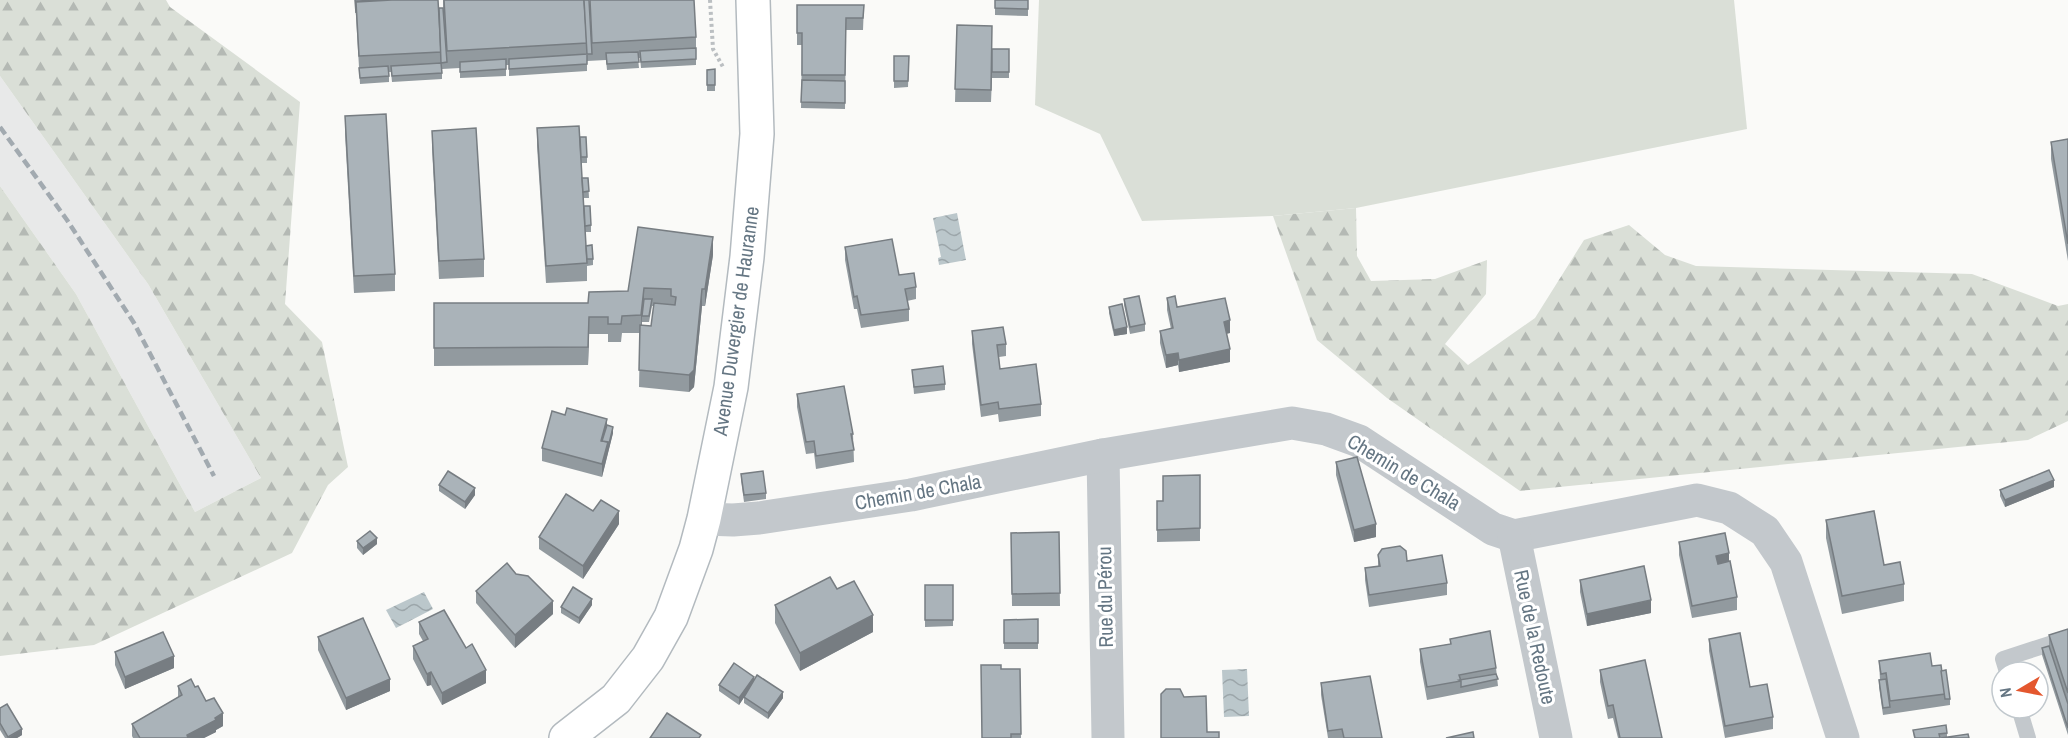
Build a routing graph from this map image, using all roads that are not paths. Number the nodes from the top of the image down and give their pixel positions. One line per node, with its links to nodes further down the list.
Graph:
1 (753, 0): 3 (main road, Avenue Duvergier de Hauranne)
2 (1103, 455): 3 (street, Chemin de Chala); 4 (street, Chemin de Chala); 9 (street, Rue du Pérou)
3 (704, 519): 8 (main road, Avenue Duvergier de Hauranne)
4 (1514, 536): 10 (street, Rue de la Redoute); 11 (street)
5 (2068, 638): 6 (lane)
6 (2003, 660)
7 (2023, 720): 12 (lane)
8 (566, 738)
9 (1108, 738)
10 (1556, 738)
11 (1843, 738)
12 (2028, 738)

